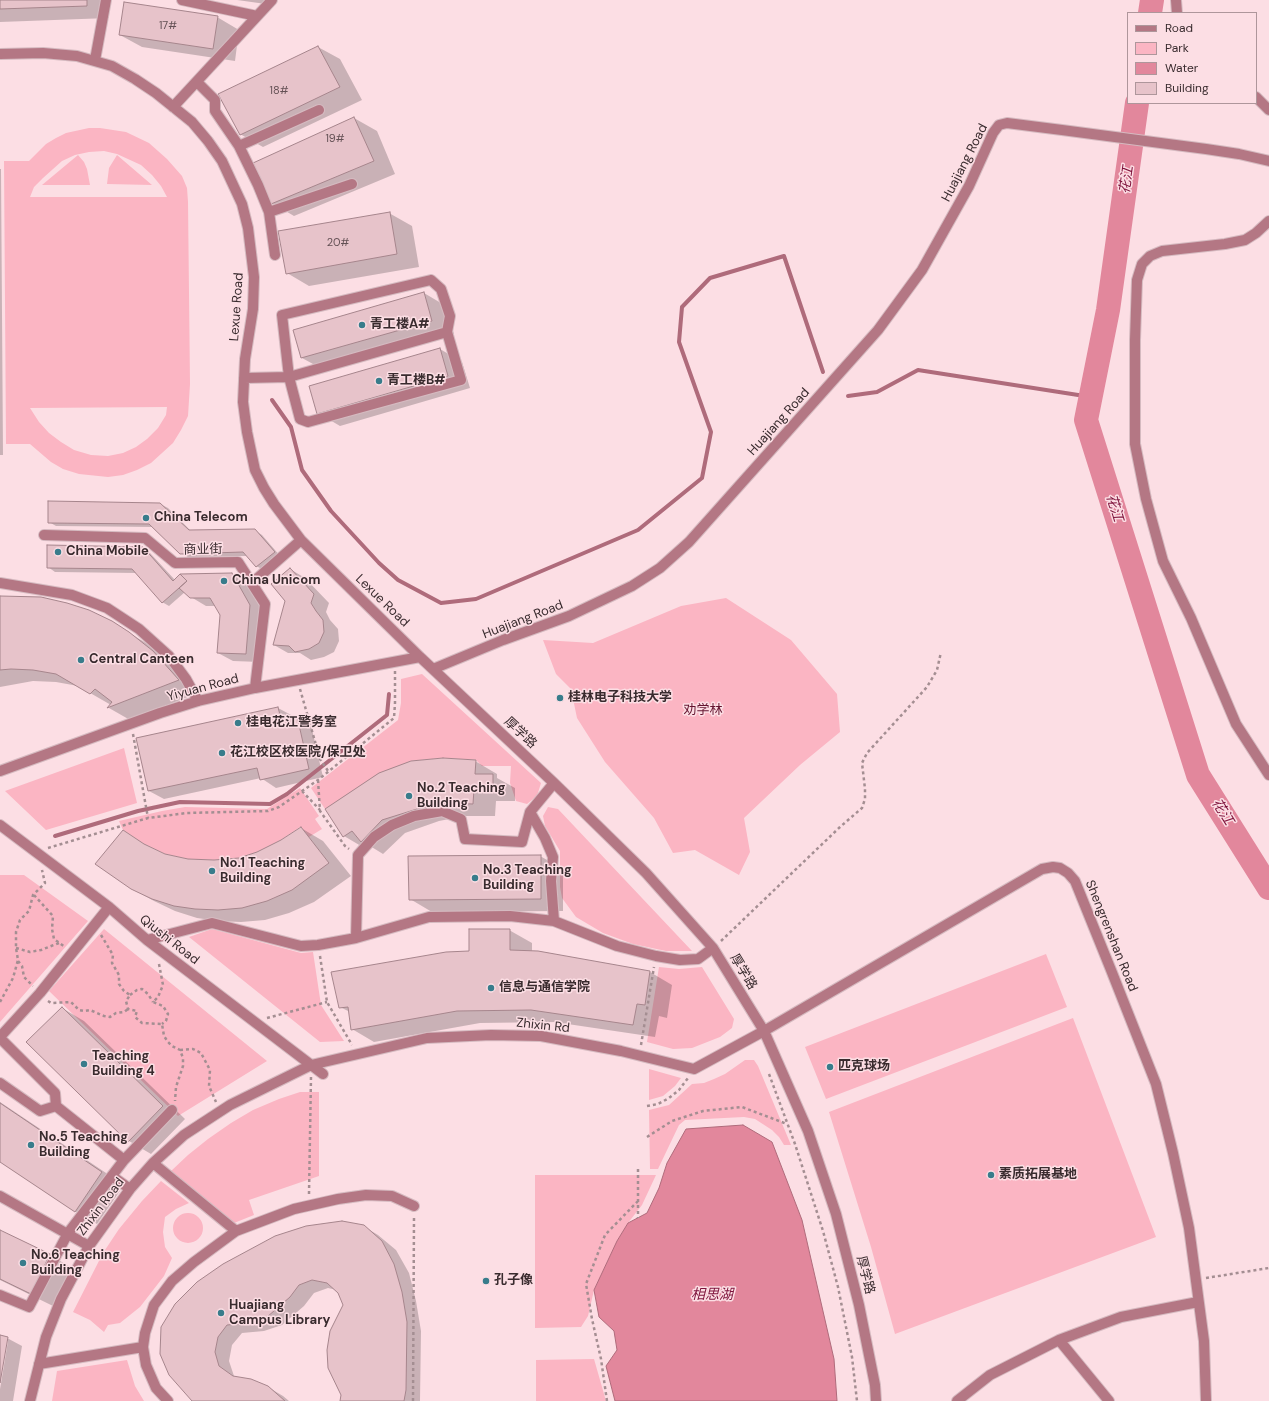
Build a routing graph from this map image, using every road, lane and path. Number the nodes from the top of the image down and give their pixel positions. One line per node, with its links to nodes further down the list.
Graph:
1 (106, 0): 8 (street)
2 (182, 0): 6 (street)
3 (272, 0): 6 (street)
4 (1176, 0): 5 (street)
5 (1177, 12)
6 (257, 16): 9 (street)
7 (0, 54): 8 (street, Lexue Road)
8 (95, 60): 11 (street, Lexue Road)
9 (197, 82): 11 (street); 14 (street)
10 (1257, 98): 13 (street)
11 (173, 107): 22 (street, Lexue Road)
12 (319, 110): 14 (street)
13 (1269, 110)
14 (239, 146): 17 (street)
15 (1269, 161): 30 (street, Huajiang Road)
16 (352, 184): 17 (street)
17 (269, 212): 19 (street)
18 (1269, 221): 37 (street)
19 (275, 256)
20 (447, 332): 21 (street); 21 (street); 21 (street)
21 (289, 377): 22 (street)
22 (244, 378): 24 (street, Lexue Road)
23 (44, 535): 26 (street, 商业街)
24 (301, 540): 26 (street); 28 (street, Lexue Road)
25 (0, 583): 33 (street)
26 (252, 583): 32 (street, 商业街)
27 (941, 652): 56 (path)
28 (420, 657): 29 (street, Yiyuan Road); 30 (street, 厚学路)
29 (395, 661): 31 (street, Yiyuan Road); 36 (path)
30 (433, 669): 39 (street, 厚学路)
31 (297, 680): 32 (street, Yiyuan Road); 36 (path)
32 (255, 688): 33 (street, Yiyuan Road)
33 (198, 701): 34 (street, Yiyuan Road)
34 (131, 724): 35 (street, Yiyuan Road); 43 (path)
35 (0, 771)
36 (328, 771): 38 (path)
37 (1269, 775)
38 (318, 780): 40 (path); 41 (path)
39 (554, 783): 42 (street); 56 (street, 厚学路)
40 (302, 791): 41 (path); 43 (path)
41 (320, 810): 46 (path)
42 (530, 812): 46 (street); 49 (street)
43 (148, 818): 45 (path)
44 (0, 825): 45 (street, Qiushi Road)
45 (37, 853): 47 (path); 48 (street, Qiushi Road)
46 (358, 856): 51 (street)
47 (33, 894): 53 (path); 55 (path)
48 (109, 907): 50 (street); 52 (street, Qiushi Road)
49 (554, 921): 51 (street); 59 (street)
50 (95, 924): 57 (street); 62 (path)
51 (356, 938): 54 (street)
52 (147, 940): 54 (street); 58 (street, Qiushi Road)
53 (59, 943): 55 (path); 57 (path)
54 (318, 945): 65 (path)
55 (16, 948): 60 (path)
56 (713, 948): 59 (street); 69 (street, 厚学路)
57 (72, 952): 61 (street)
58 (163, 952): 64 (path); 67 (street, Qiushi Road)
59 (656, 956): 73 (path)
60 (18, 960): 61 (path); 63 (path)
61 (40, 993): 66 (path); 70 (street)
62 (130, 995): 64 (path); 66 (path)
63 (0, 1002)
64 (153, 1002): 68 (path)
65 (327, 1002): 67 (path); 72 (path)
66 (128, 1009): 68 (path)
67 (253, 1022): 74 (street, Qiushi Road)
68 (162, 1024): 71 (path)
69 (764, 1031): 76 (street); 99 (street, Shengrenshan Road); 110 (street, 厚学路)
70 (0, 1038): 79 (street)
71 (180, 1050): 81 (path); 82 (path)
72 (358, 1054): 73 (street, Zhixin Rd); 74 (street, Zhixin Rd)
73 (639, 1055): 76 (street, Zhixin Rd)
74 (311, 1065): 77 (street, Qiushi Road); 82 (street, Zhixin Road); 92 (path)
75 (767, 1068): 83 (path)
76 (694, 1069): 80 (path)
77 (322, 1074)
78 (0, 1082): 79 (street)
79 (56, 1106): 85 (street)
80 (647, 1106)
81 (172, 1110): 85 (street)
82 (221, 1110): 86 (street, Zhixin Road)
83 (788, 1124): 84 (path); 109 (path)
84 (647, 1137)
85 (124, 1160): 88 (street)
86 (153, 1164): 89 (street, Zhixin Road); 95 (street)
87 (638, 1169): 91 (path)
88 (112, 1176): 89 (street); 96 (street)
89 (130, 1189): 97 (street, Zhixin Road)
90 (0, 1196): 96 (street)
91 (638, 1202): 94 (path); 108 (path)
92 (309, 1205): 93 (street); 95 (street)
93 (414, 1206): 107 (path)
94 (638, 1218)
95 (236, 1231): 103 (street)
96 (68, 1233): 97 (street); 100 (street)
97 (89, 1246): 104 (street, Zhixin Road)
98 (1269, 1268): 99 (path)
99 (1196, 1279): 101 (street, Shengrenshan Road)
100 (0, 1295)
101 (1198, 1302): 102 (street); 113 (street, Shengrenshan Road)
102 (1059, 1340): 111 (street); 112 (street)
103 (143, 1347): 104 (street); 106 (street)
104 (39, 1364): 105 (street, Zhixin Road)
105 (30, 1401)
106 (168, 1401)
107 (413, 1401)
108 (607, 1401)
109 (857, 1401)
110 (876, 1401)
111 (957, 1401)
112 (1109, 1401)
113 (1206, 1401)

